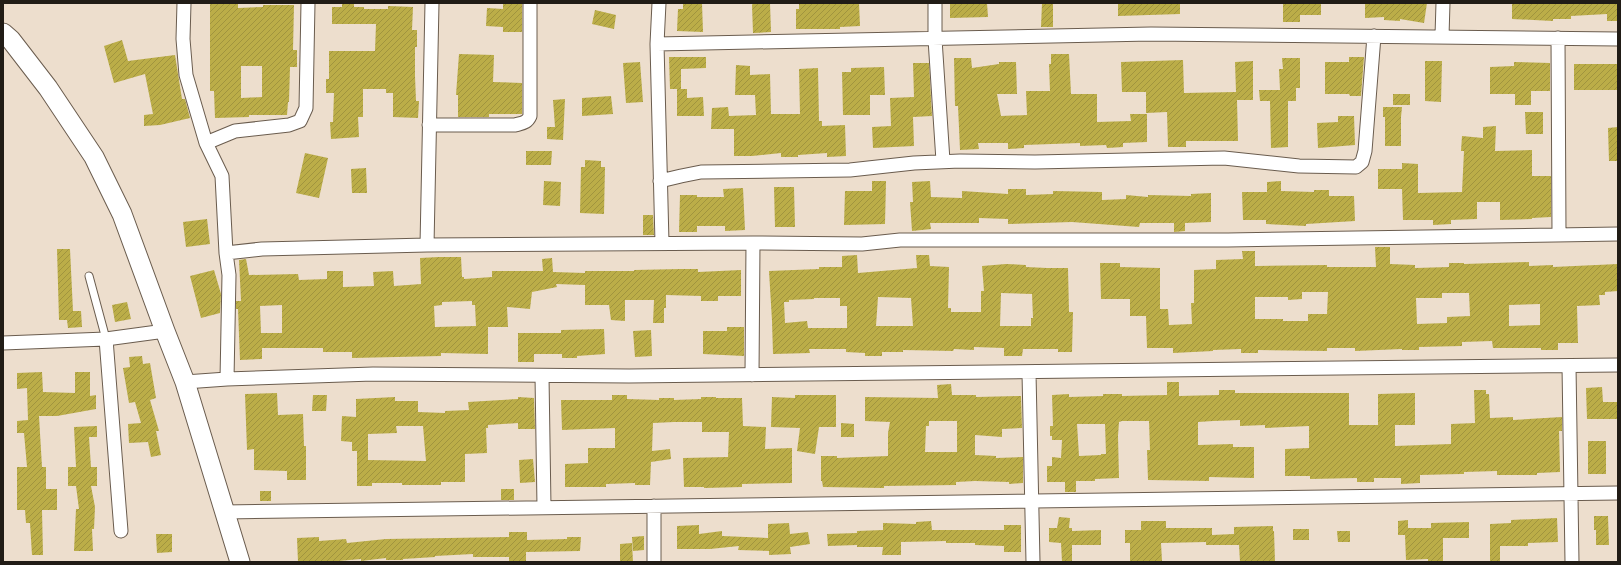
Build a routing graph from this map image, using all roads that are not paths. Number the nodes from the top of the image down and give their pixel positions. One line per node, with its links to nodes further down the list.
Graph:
1 (184, 3): 16 (street)
2 (308, 3): 16 (street)
3 (432, 3): 15 (street)
4 (530, 3): 15 (street)
5 (659, 3): 14 (street)
6 (935, 3): 12 (street)
7 (1443, 3): 10 (street)
8 (3, 33): 26 (main road)
9 (1374, 36): 10 (street); 12 (street); 17 (street)
10 (1442, 36): 11 (street)
11 (1558, 38): 13 (street); 19 (street)
12 (935, 39): 14 (street); 17 (street)
13 (1618, 39)
14 (657, 44): 18 (street)
15 (429, 125): 23 (street)
16 (206, 143): 24 (street)
17 (943, 162): 18 (street)
18 (660, 181): 22 (street)
19 (1559, 234): 20 (street); 21 (street)
20 (1618, 234)
21 (753, 243): 22 (street); 32 (street)
22 (662, 244): 23 (street)
23 (427, 245): 24 (street)
24 (226, 253): 34 (street)
25 (89, 276): 27 (lane)
26 (165, 331): 27 (street); 35 (main road)
27 (106, 339): 28 (street); 42 (street)
28 (3, 343)
29 (1618, 365): 30 (street)
30 (1569, 366): 31 (street); 36 (street)
31 (1029, 373): 32 (street); 38 (street)
32 (752, 375): 33 (street)
33 (542, 376): 34 (street); 40 (street)
34 (227, 379): 35 (street)
35 (185, 382): 41 (main road)
36 (1571, 493): 37 (street); 38 (street); 46 (street)
37 (1618, 493)
38 (1032, 500): 39 (street); 45 (street)
39 (654, 506): 40 (street); 44 (street)
40 (544, 507): 41 (street)
41 (224, 512): 43 (main road)
42 (121, 531)
43 (240, 562)
44 (654, 562)
45 (1033, 562)
46 (1572, 562)

